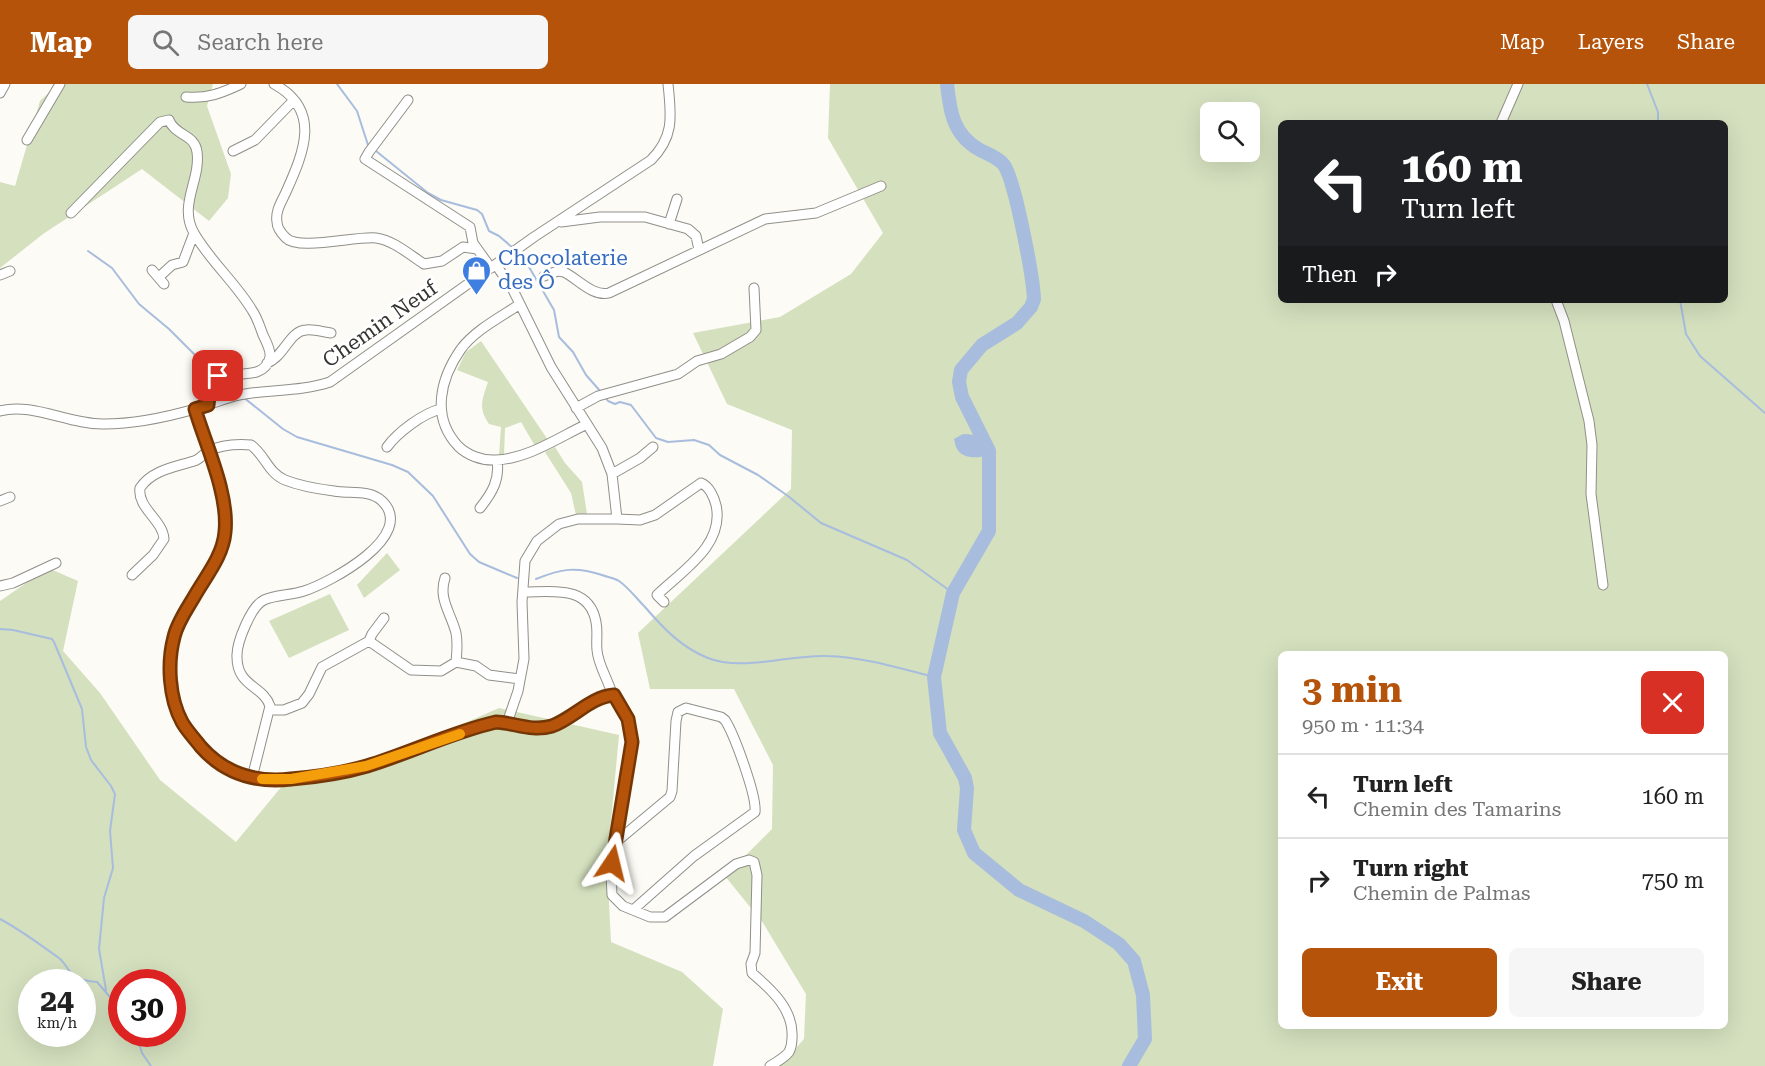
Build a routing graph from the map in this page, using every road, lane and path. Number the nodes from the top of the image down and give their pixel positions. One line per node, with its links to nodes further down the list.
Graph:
1 (5, 84): 7 (street)
2 (60, 84): 12 (street)
3 (241, 84): 8 (street)
4 (274, 84): 10 (street)
5 (668, 84): 17 (street, Chemin Neuf)
6 (1518, 84): 11 (street)
7 (0, 93)
8 (186, 97)
9 (408, 100): 20 (street)
10 (293, 101): 13 (street); 20 (street)
11 (1502, 120)
12 (27, 140)
13 (233, 151)
14 (880, 186): 21 (street)
15 (677, 199): 18 (street)
16 (71, 213): 19 (street)
17 (557, 223): 18 (street); 22 (street, Chemin Neuf)
18 (669, 224): 21 (street)
19 (194, 233): 26 (street); 31 (street)
20 (477, 249): 22 (street)
21 (699, 250): 25 (street)
22 (494, 266): 29 (street); 32 (street, Chemin Neuf)
23 (10, 271): 24 (street)
24 (0, 275)
25 (544, 276)
26 (158, 277)
27 (754, 288): 33 (street)
28 (1557, 303): 50 (street)
29 (520, 304): 33 (street); 35 (street)
30 (331, 333): 31 (street)
31 (267, 363): 32 (street)
32 (208, 405): 34 (street, Chemin Neuf)
33 (576, 408): 37 (street)
34 (195, 409): 36 (street, Chemin Neuf); 40 (street)
35 (441, 409): 38 (street); 41 (street)
36 (0, 411)
37 (585, 425): 41 (street); 42 (street)
38 (387, 447)
39 (653, 447): 42 (street)
40 (208, 451): 48 (street); 59 (street); 61 (street)
41 (497, 460): 45 (street)
42 (612, 474): 46 (street)
43 (10, 497): 44 (street)
44 (0, 501)
45 (480, 508)
46 (617, 519): 52 (street); 53 (street)
47 (56, 563): 51 (street)
48 (132, 575)
49 (445, 578): 56 (street)
50 (1603, 585)
51 (0, 586)
52 (524, 592): 57 (street); 58 (street)
53 (664, 602)
54 (384, 618): 55 (street)
55 (369, 641): 56 (street); 59 (street)
56 (456, 662): 57 (street)
57 (520, 678): 60 (street)
58 (612, 694): 60 (street); 62 (street)
59 (271, 710): 61 (street)
60 (507, 723): 61 (street)
61 (252, 778)
62 (616, 842): 63 (street); 63 (street)
63 (633, 910): 64 (street)
64 (770, 1066)

